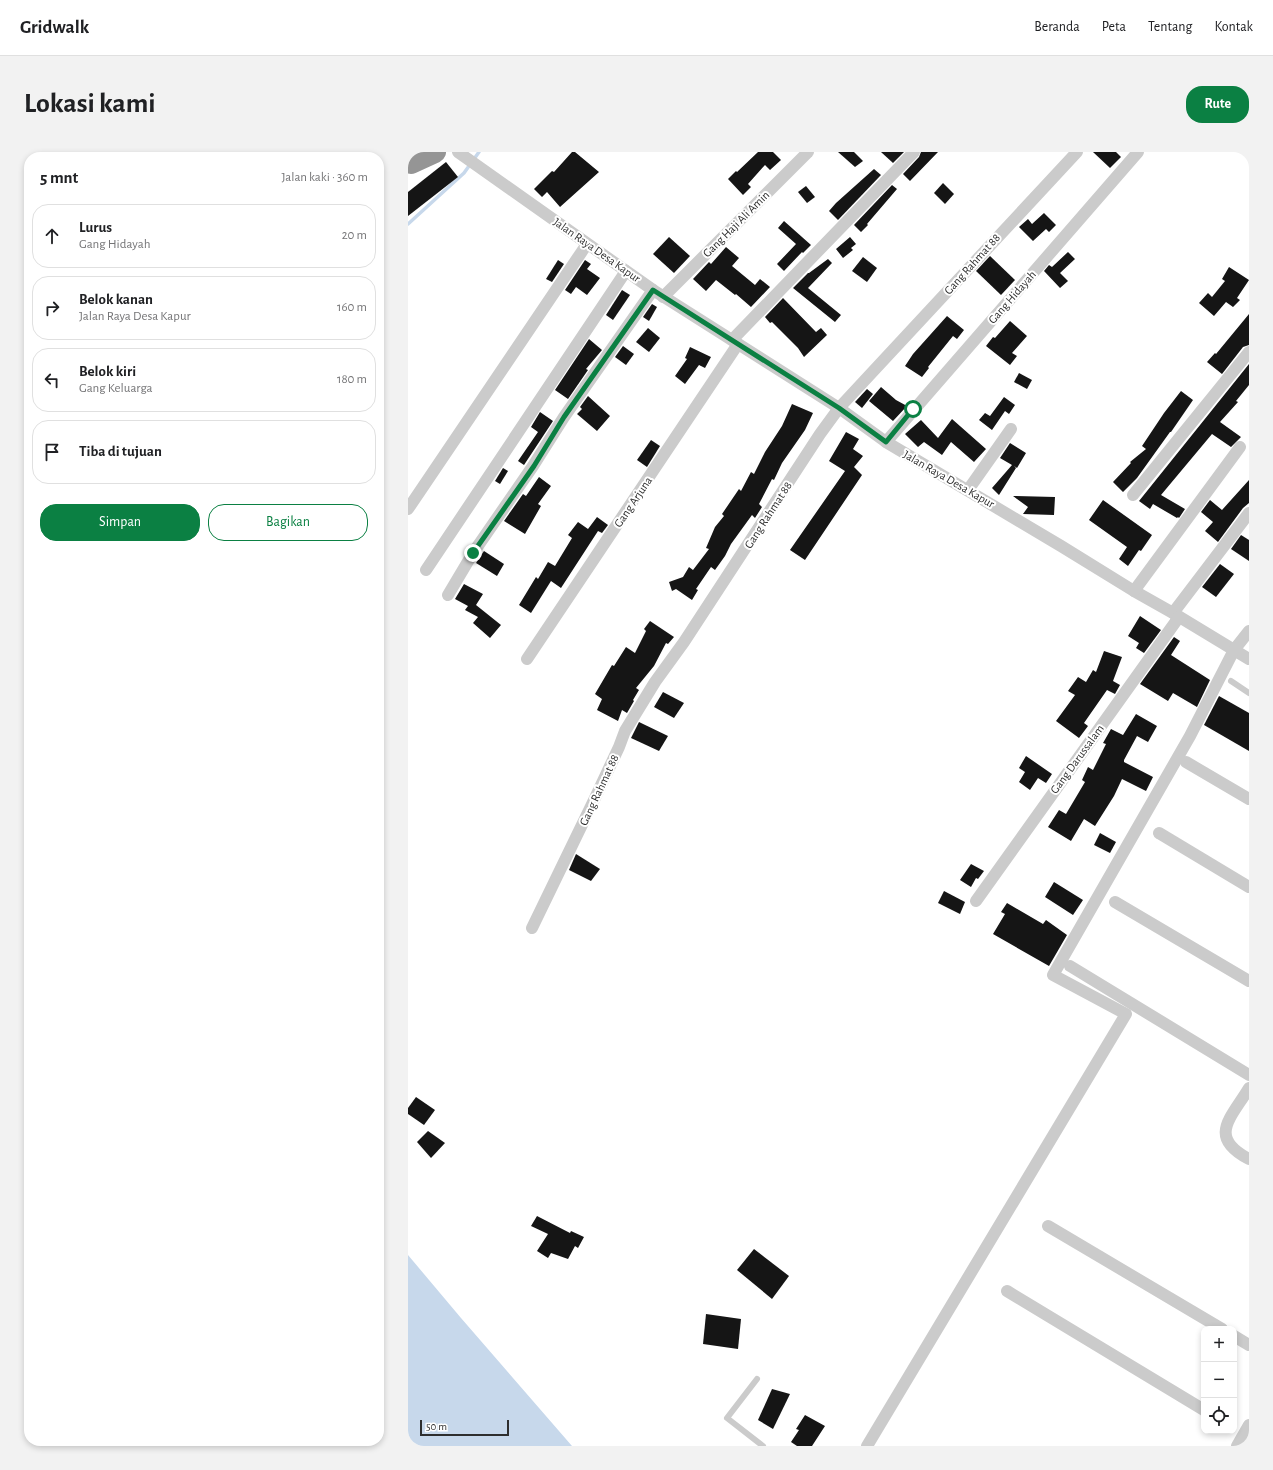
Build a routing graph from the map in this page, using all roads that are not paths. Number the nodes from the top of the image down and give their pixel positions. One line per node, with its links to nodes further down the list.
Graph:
1 (435, 152): 7 (highway)
2 (458, 152): 8 (street, Jalan Raya Desa Kapur)
3 (808, 152): 10 (street, Gang Haji Ali Amin)
4 (914, 152): 11 (street, Gang Arjuna)
5 (1077, 152): 13 (street, Gang Rahmat 88)
6 (1138, 152): 15 (street, Gang Hidayah)
7 (412, 161)
8 (588, 244): 9 (street, Jalan Raya Desa Kapur); 19 (street)
9 (626, 271): 10 (street, Jalan Raya Desa Kapur); 21 (street)
10 (658, 294): 11 (street, Jalan Raya Desa Kapur); 23 (street, Gang Haji Ali Amin)
11 (735, 342): 13 (street, Jalan Raya Desa Kapur); 27 (street, Gang Arjuna)
12 (1249, 352): 18 (street)
13 (839, 408): 15 (street, Jalan Raya Desa Kapur); 37 (street, Gang Rahmat 88)
14 (1011, 429): 17 (street)
15 (886, 442): 17 (street, Jalan Raya Desa Kapur)
16 (1240, 447): 22 (street)
17 (968, 490): 22 (street, Jalan Raya Desa Kapur)
18 (1133, 496)
19 (408, 509)
20 (1249, 513): 24 (street, Gang Darussalam)
21 (426, 570)
22 (1134, 591): 24 (street, Jalan Raya Desa Kapur)
23 (448, 595)
24 (1176, 615): 26 (street, Jalan Raya Desa Kapur); 35 (street, Gang Darussalam)
25 (1249, 631): 26 (street)
26 (1234, 650): 28 (street, Jalan Raya Desa Kapur); 52 (street)
27 (527, 659)
28 (1249, 659)
29 (1231, 682): 30 (lane)
30 (1249, 693)
31 (1186, 762): 32 (street)
32 (1249, 799)
33 (1159, 833): 34 (street)
34 (1249, 887)
35 (976, 901)
36 (1115, 902): 39 (street)
37 (532, 928)
38 (1070, 966): 40 (street)
39 (1249, 981)
40 (1249, 1074)
41 (1249, 1088): 42 (street)
42 (1249, 1159)
43 (1048, 1226): 45 (street)
44 (1007, 1291): 49 (street)
45 (1217, 1326)
46 (1237, 1338): 47 (street)
47 (1249, 1345)
48 (757, 1379): 51 (lane)
49 (1201, 1408)
50 (1242, 1429): 53 (street)
51 (763, 1446)
52 (867, 1446)
53 (1237, 1446)

